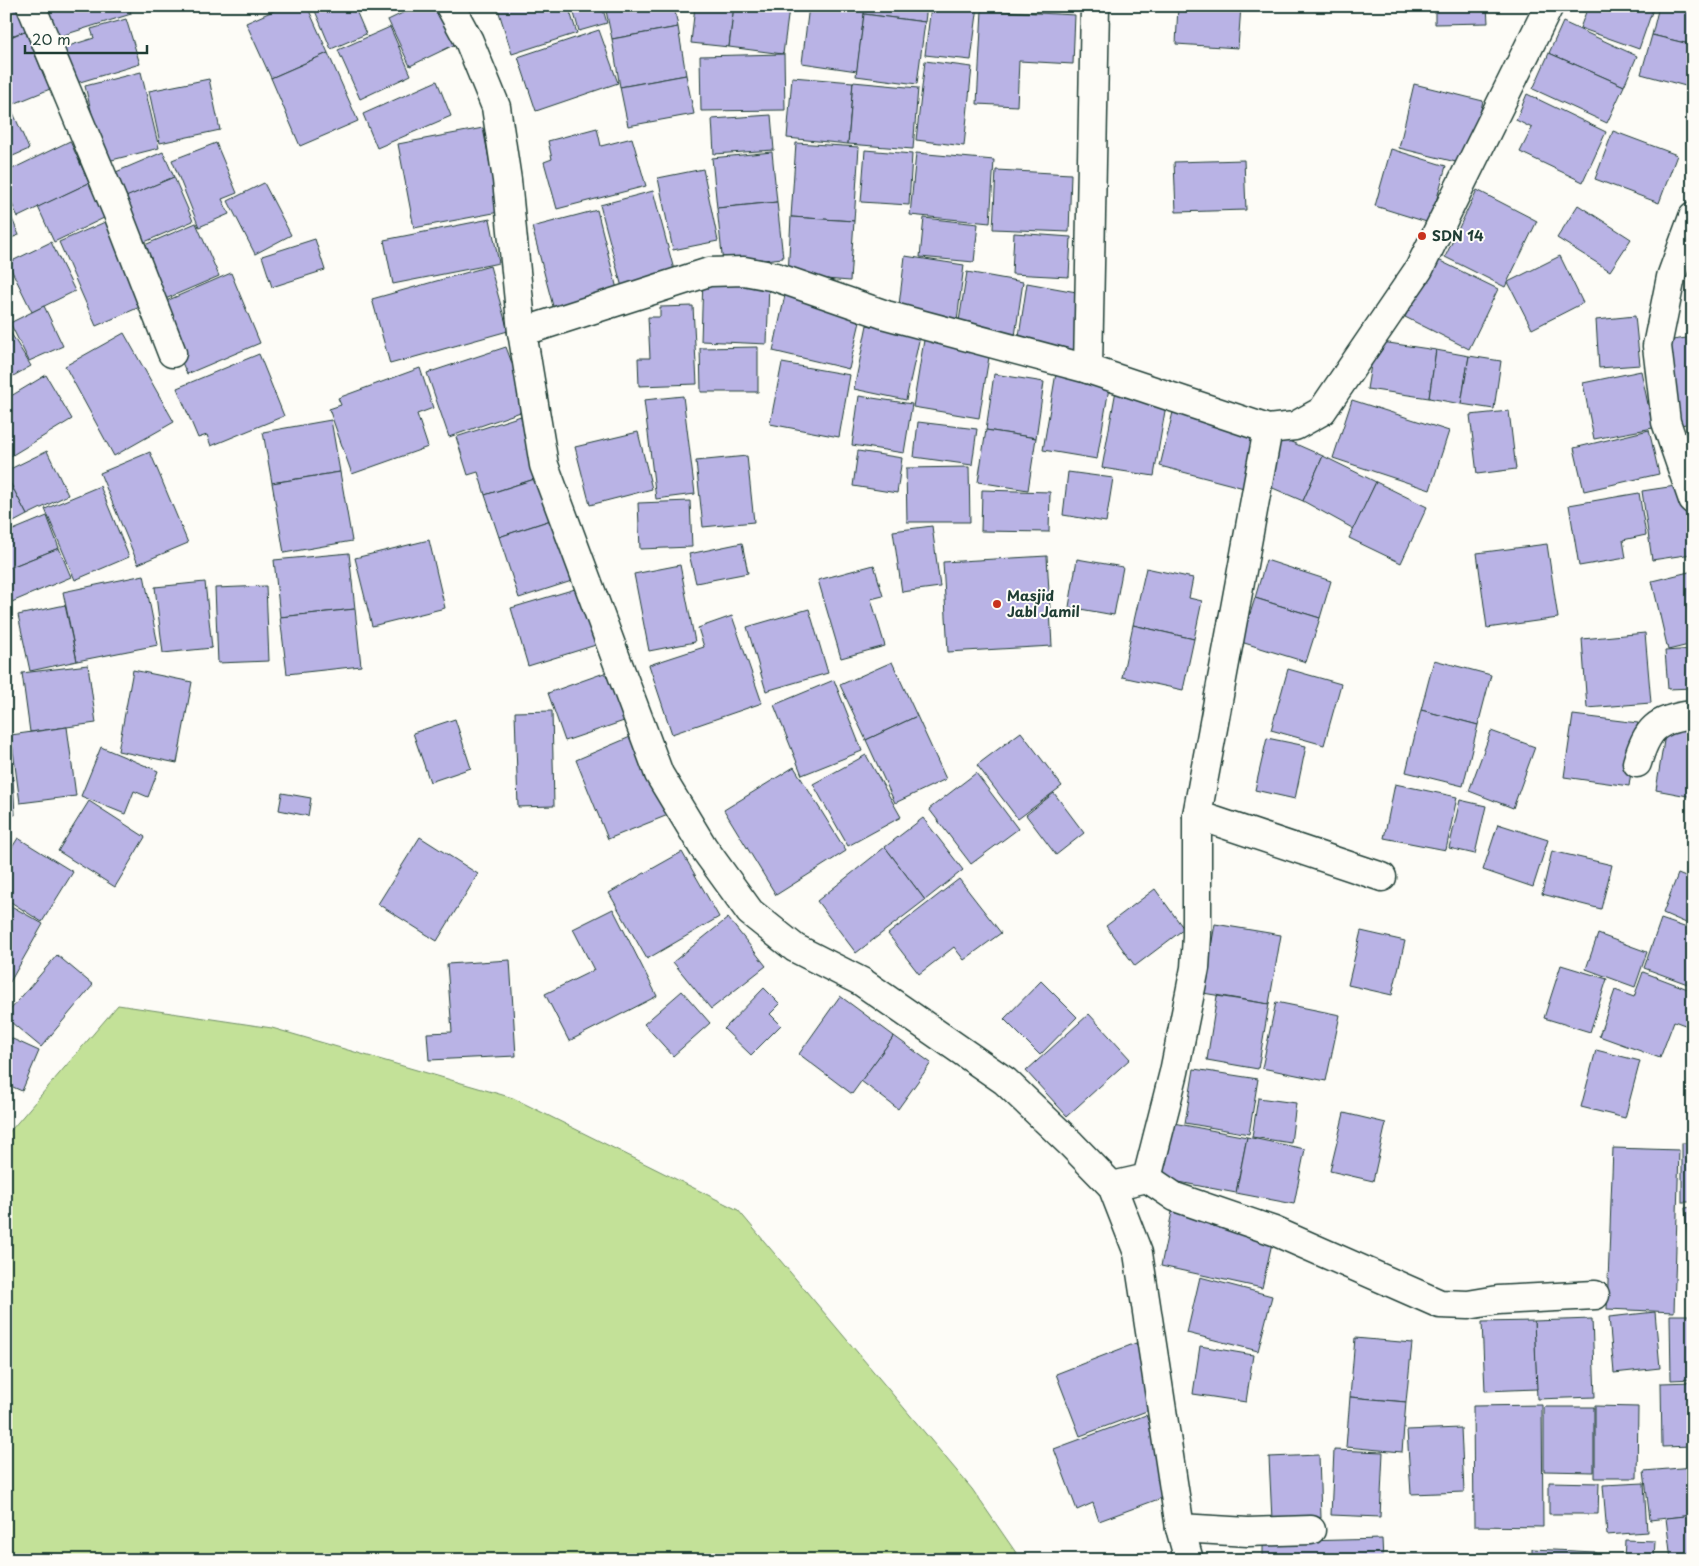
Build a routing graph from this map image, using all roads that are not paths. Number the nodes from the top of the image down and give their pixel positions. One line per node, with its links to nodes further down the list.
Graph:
1 (31, 6): 7 (street)
2 (450, 6): 6 (street)
3 (1095, 6): 8 (street)
4 (1548, 6): 9 (street)
5 (1693, 217): 10 (street)
6 (522, 332): 8 (street); 16 (street)
7 (172, 353)
8 (1088, 369): 9 (street)
9 (1268, 429): 13 (street)
10 (1693, 500)
11 (1693, 716): 12 (street)
12 (1637, 763)
13 (1197, 815): 14 (street); 15 (street)
14 (1382, 877)
15 (1147, 1178): 16 (street); 17 (street)
16 (1112, 1186): 18 (street)
17 (1595, 1295)
18 (1180, 1528): 19 (street); 20 (street)
19 (1311, 1530)
20 (1189, 1560)

